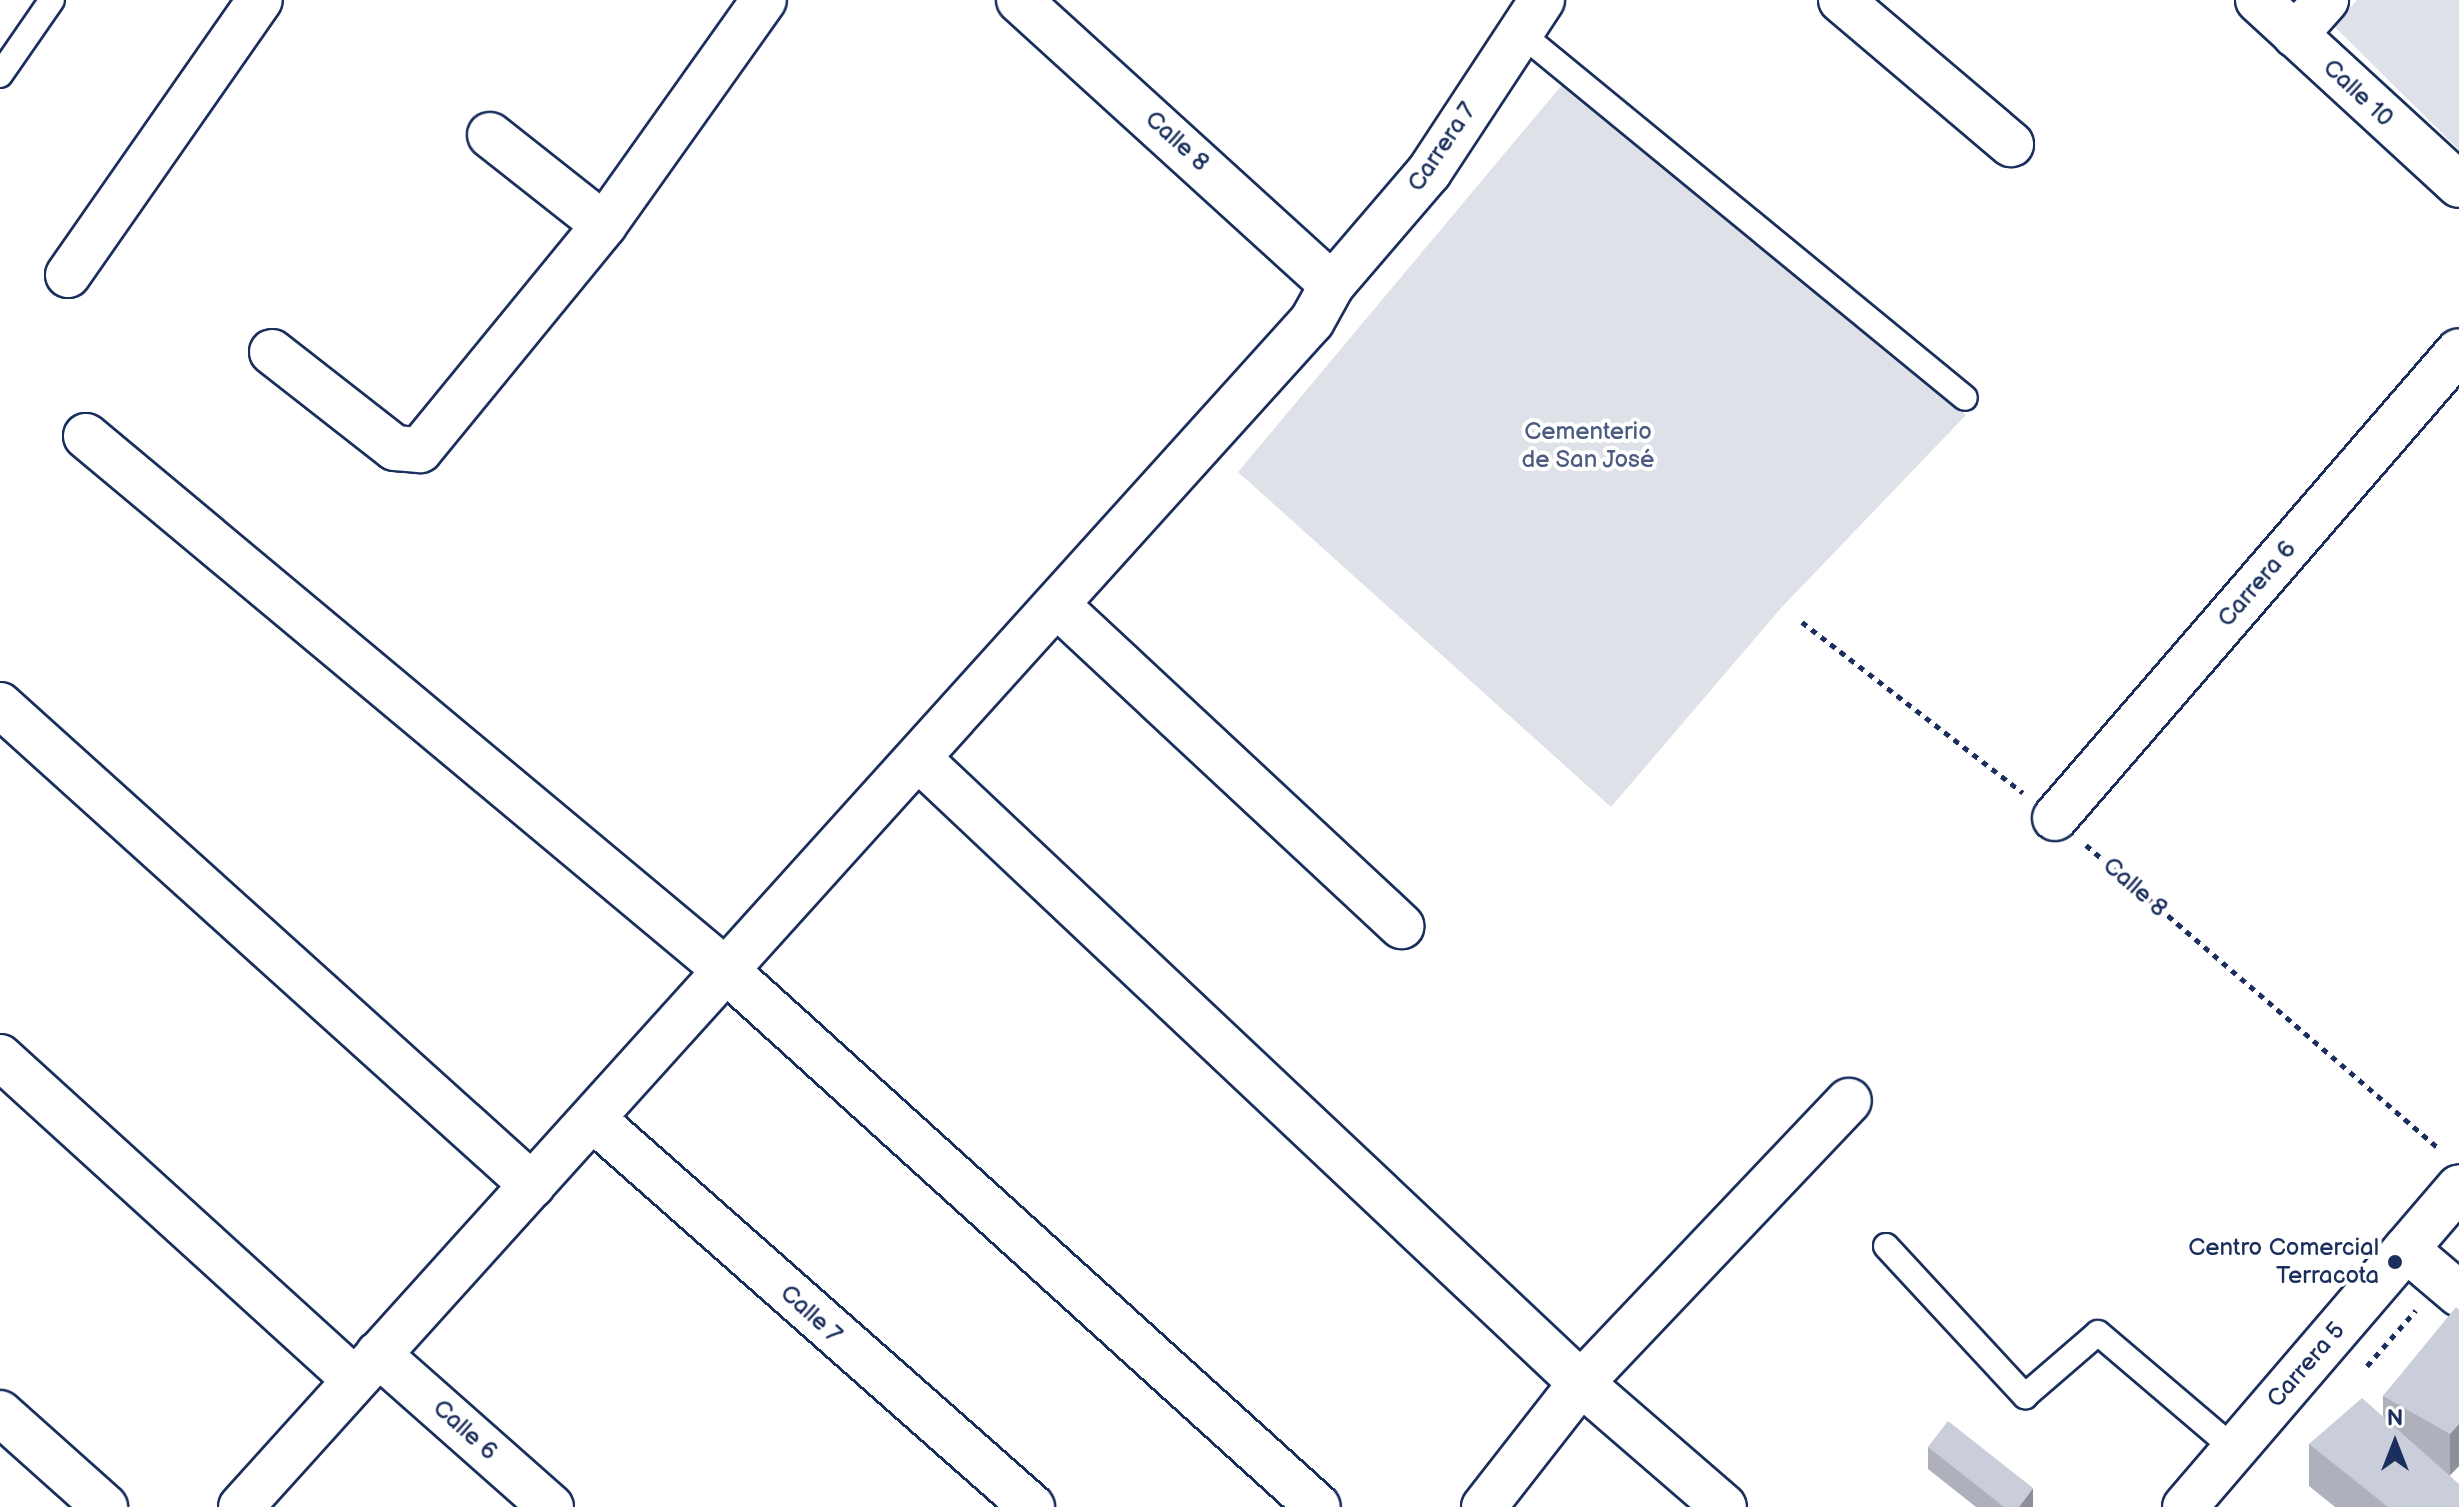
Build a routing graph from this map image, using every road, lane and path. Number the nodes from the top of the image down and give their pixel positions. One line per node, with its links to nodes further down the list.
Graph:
1 (52, 0): 10 (lane)
2 (260, 0): 15 (street)
3 (764, 0): 14 (street)
4 (1019, 0): 16 (street, Calle 8)
5 (1841, 0): 12 (street)
6 (2258, 0): 9 (street, Calle 10)
7 (2326, 0): 9 (street)
8 (1530, 16): 16 (street, Carrera 7); 19 (lane)
9 (2295, 35): 13 (street, Calle 10)
10 (0, 75)
11 (490, 135): 14 (street)
12 (2011, 144)
13 (2459, 185)
14 (604, 225): 18 (street)
15 (68, 275)
16 (1332, 285): 21 (street, Carrera 7)
17 (2459, 351): 25 (street, Carrera 6)
18 (272, 352)
19 (1965, 398)
20 (86, 436): 27 (street)
21 (1057, 605): 24 (street, Carrera 7); 26 (street)
22 (1802, 622): 25 (path, Calle 8)
23 (0, 705): 32 (street)
24 (919, 759): 27 (street, Carrera 7); 37 (street)
25 (2055, 818): 31 (path, Calle 8)
26 (1401, 926)
27 (728, 972): 30 (street, Carrera 7); 44 (street)
28 (0, 1057): 36 (street, Calle 6)
29 (1849, 1101): 37 (street)
30 (593, 1119): 32 (street, Carrera 7); 43 (street, Calle 7)
31 (2454, 1172): 34 (street, Carrera 5)
32 (532, 1185): 36 (street, Carrera 7)
33 (1886, 1246): 39 (lane)
34 (2406, 1249): 35 (street); 39 (street, Carrera 5)
35 (2459, 1294)
36 (367, 1367): 40 (street, Carrera 7); 42 (street, Calle 6)
37 (1581, 1383): 45 (street); 46 (street)
38 (0, 1413): 41 (street)
39 (2233, 1448): 47 (street, Carrera 5)
40 (248, 1504)
41 (105, 1507)
42 (551, 1507)
43 (1032, 1507)
44 (1318, 1507)
45 (1484, 1507)
46 (1724, 1507)
47 (2185, 1507)

